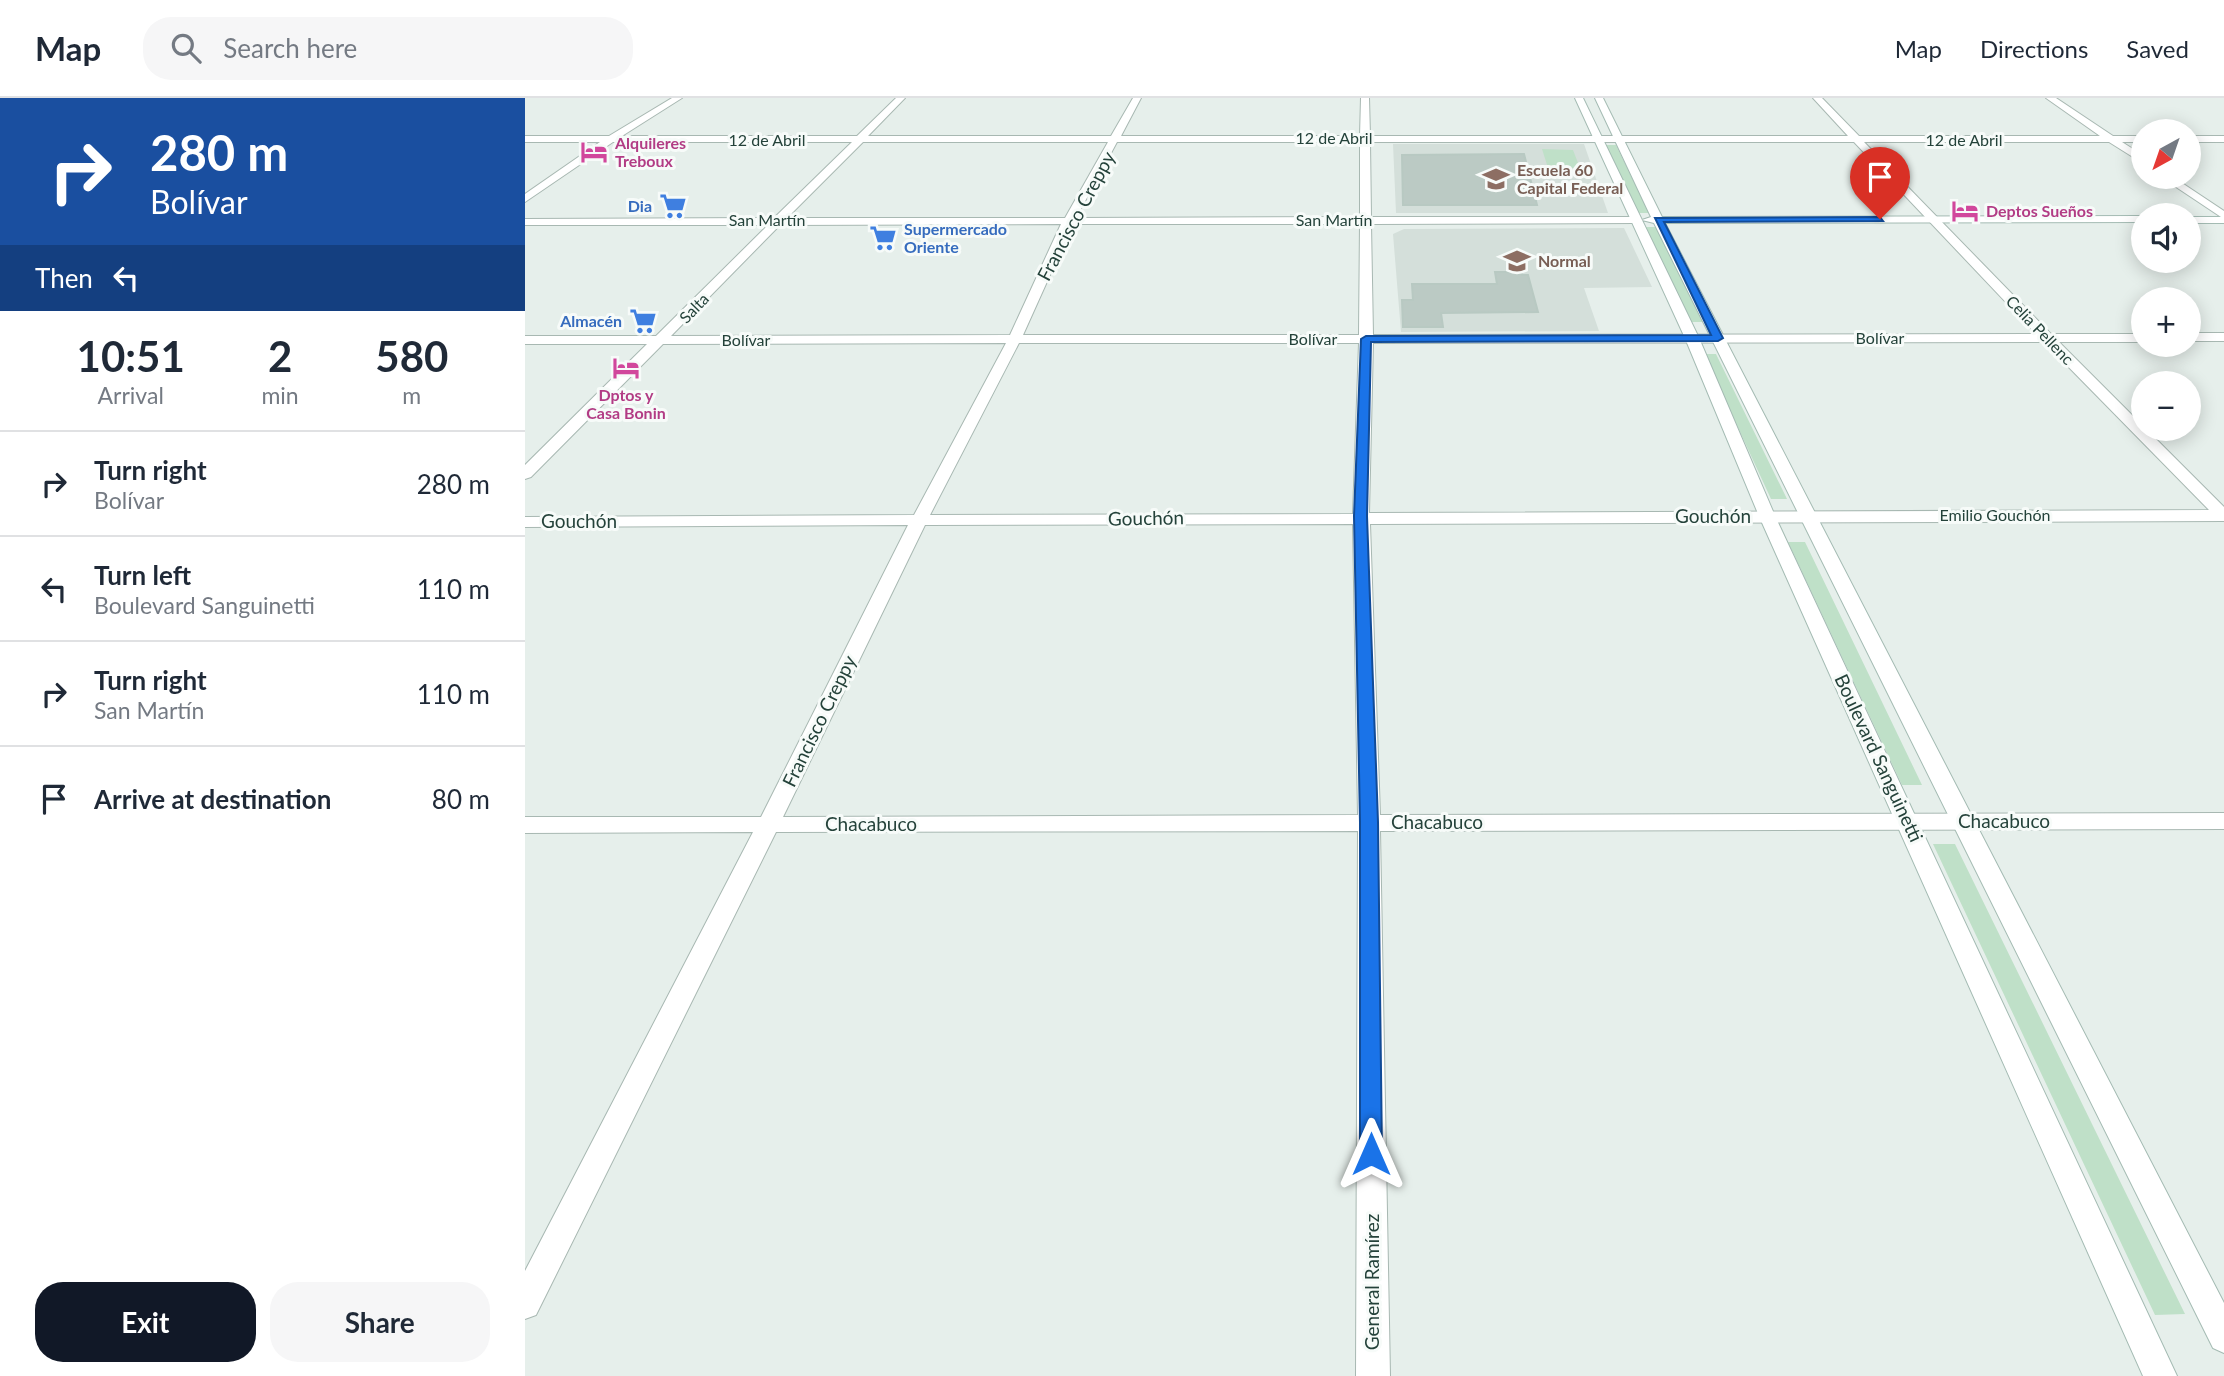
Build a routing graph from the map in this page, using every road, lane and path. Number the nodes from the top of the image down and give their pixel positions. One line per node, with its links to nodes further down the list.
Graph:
1 (678, 98): 11 (street)
2 (901, 98): 16 (street, Salta)
3 (1137, 98): 17 (street, Francisco Creppy)
4 (1365, 98): 9 (street, General Ramírez)
5 (1579, 98): 18 (street, Boulevard Sanguinetti)
6 (1599, 98): 19 (street)
7 (1817, 98): 20 (street, Celia Pellenc)
8 (2050, 98): 12 (street)
9 (1364, 138): 17 (street, 12 de Abril); 18 (street, 12 de Abril); 30 (street, General Ramírez)
10 (525, 139): 11 (street, 12 de Abril)
11 (611, 139): 16 (street, 12 de Abril); 23 (street)
12 (2111, 139): 13 (street, 12 de Abril); 20 (street, 12 de Abril); 21 (street)
13 (2131, 139)
14 (2201, 139): 15 (street)
15 (2224, 139)
16 (861, 140): 17 (street, 12 de Abril); 28 (street, Salta)
17 (1116, 140): 29 (street, Francisco Creppy)
18 (1599, 140): 19 (street, 12 de Abril); 31 (street, Boulevard Sanguinetti)
19 (1620, 140): 20 (street, 12 de Abril); 32 (street)
20 (1859, 140): 25 (street, Celia Pellenc)
21 (2131, 152)
22 (2184, 189): 24 (street)
23 (525, 199)
24 (2224, 218): 27 (street)
25 (1935, 219): 26 (street, San Martín); 32 (street, San Martín); 38 (street, Celia Pellenc)
26 (2131, 219)
27 (2201, 219)
28 (779, 220): 29 (street, San Martín); 33 (street, San Martín); 42 (street, Salta)
29 (1069, 220): 30 (street, San Martín); 43 (street, Francisco Creppy)
30 (1364, 220): 31 (street, San Martín); 40 (street, General Ramírez)
31 (1635, 220): 32 (street, San Martín); 36 (street, Boulevard Sanguinetti)
32 (1658, 220): 37 (street)
33 (525, 222)
34 (2201, 337): 35 (street)
35 (2224, 337)
36 (1692, 338): 37 (street, Bolívar); 40 (street, Bolívar); 47 (street, Boulevard Sanguinetti)
37 (1718, 338): 38 (street, Bolívar); 48 (street)
38 (2047, 338): 39 (street, Bolívar); 45 (street, Celia Pellenc)
39 (2131, 338)
40 (1366, 339): 43 (street, Bolívar); 46 (street, General Ramírez)
41 (525, 340): 42 (street, Bolívar)
42 (662, 340): 43 (street, Bolívar); 44 (street, Salta)
43 (1014, 341): 49 (street, Francisco Creppy)
44 (525, 474)
45 (2224, 515): 48 (street, Emilio Gouchón)
46 (1361, 516): 47 (street, Gouchón); 49 (street, Gouchón); 54 (street, General Ramírez)
47 (1767, 516): 48 (street, Emilio Gouchón); 51 (street, Boulevard Sanguinetti)
48 (1808, 516): 52 (street)
49 (919, 521): 50 (street, Gouchón); 56 (street, Francisco Creppy)
50 (525, 522)
51 (1908, 821): 52 (street, Chacabuco); 54 (street, Chacabuco); 60 (street, Boulevard Sanguinetti)
52 (1962, 821): 53 (street, Chacabuco); 58 (street)
53 (2224, 821)
54 (1369, 822): 56 (street, Chacabuco); 59 (street, General Ramírez)
55 (525, 825): 56 (street, Chacabuco)
56 (768, 825): 57 (street, Francisco Creppy)
57 (525, 1304)
58 (2224, 1337)
59 (1373, 1376)
60 (2160, 1376)

